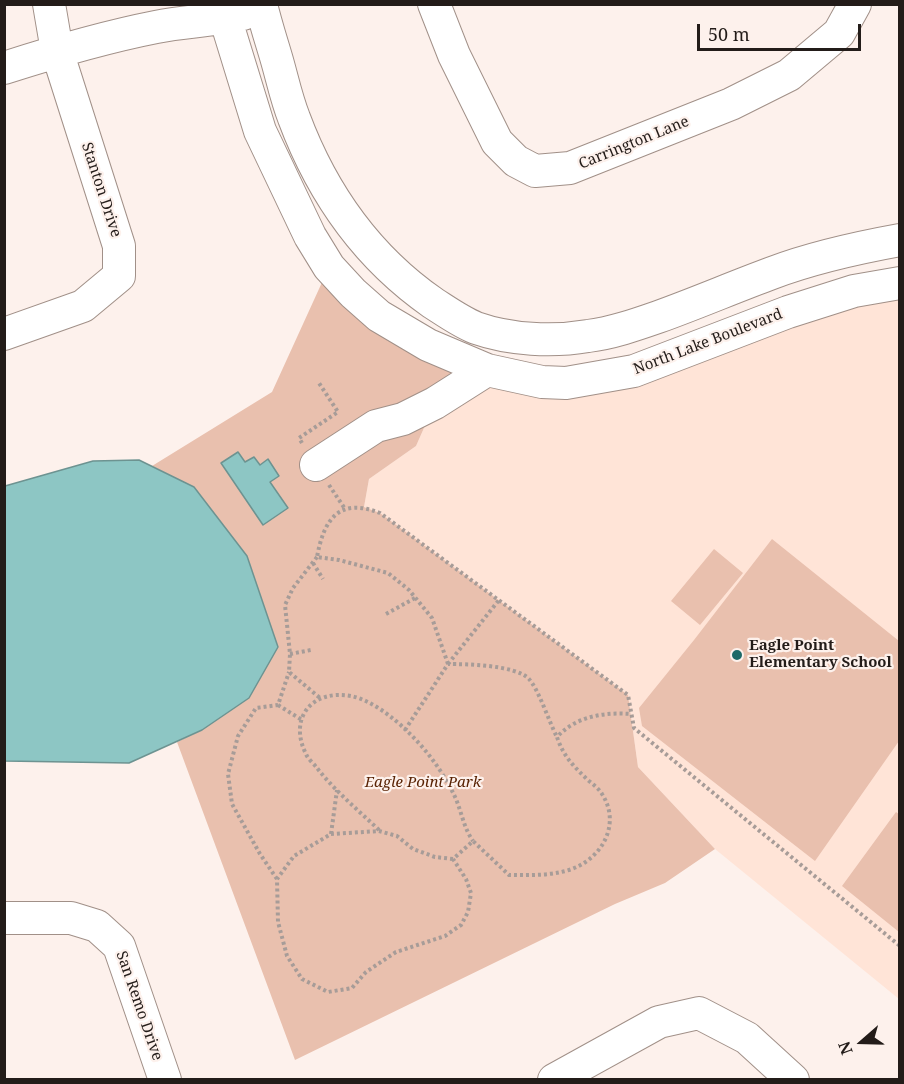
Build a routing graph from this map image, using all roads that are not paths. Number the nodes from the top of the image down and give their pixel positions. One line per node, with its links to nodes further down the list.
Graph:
1 (49, 4): 6 (street, Stanton Drive)
2 (435, 4): 3 (street, Carrington Lane)
3 (855, 4)
4 (268, 6): 5 (street); 13 (street)
5 (222, 11): 6 (street); 14 (street, North Lake Boulevard)
6 (57, 51): 7 (street); 12 (street, Stanton Drive)
7 (4, 68)
8 (900, 240): 9 (street)
9 (794, 266): 11 (street); 13 (street)
10 (900, 283): 11 (street, North Lake Boulevard)
11 (808, 306): 15 (street, North Lake Boulevard)
12 (4, 334)
13 (566, 338): 15 (street)
14 (487, 370): 15 (street, North Lake Boulevard); 16 (street)
15 (566, 383)
16 (316, 465)
17 (4, 918): 18 (street, San Remo Drive)
18 (165, 1080)
19 (554, 1080): 20 (street)
20 (794, 1080)

